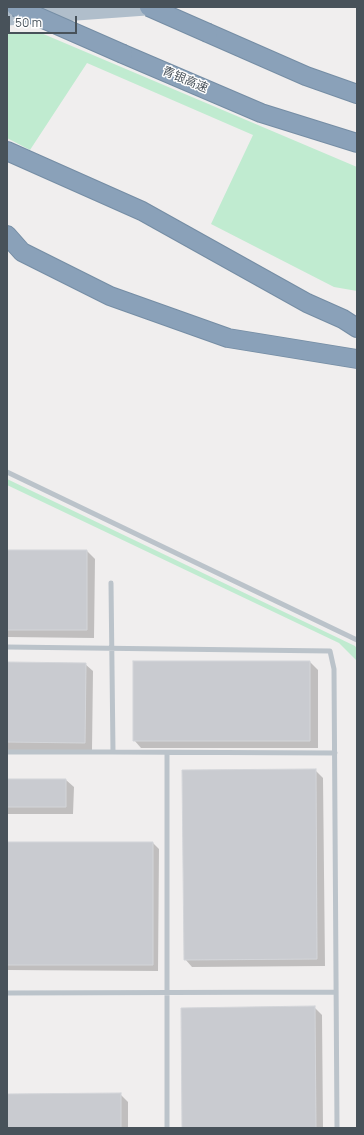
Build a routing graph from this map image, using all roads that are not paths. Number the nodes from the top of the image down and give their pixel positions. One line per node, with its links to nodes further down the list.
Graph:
1 (16, 7): 6 (highway, 青银高速, bridge)
2 (149, 7): 5 (highway, bridge)
3 (167, 7): 4 (main road)
4 (7, 18)
5 (357, 94)
6 (261, 113): 7 (highway, 青银高速); 9 (highway)
7 (357, 143)
8 (7, 151): 11 (highway)
9 (357, 154)
10 (7, 235): 12 (highway)
11 (357, 328)
12 (357, 359)
13 (7, 472): 15 (lane)
14 (111, 583): 17 (lane)
15 (357, 640)
16 (7, 647): 17 (lane)
17 (112, 649): 19 (lane); 21 (lane)
18 (7, 752): 19 (lane)
19 (113, 752): 20 (lane)
20 (167, 753): 21 (lane); 22 (lane)
21 (334, 753): 23 (lane)
22 (168, 992): 23 (lane); 24 (lane); 25 (lane)
23 (336, 992): 26 (lane)
24 (7, 993)
25 (168, 1128)
26 (336, 1128)

